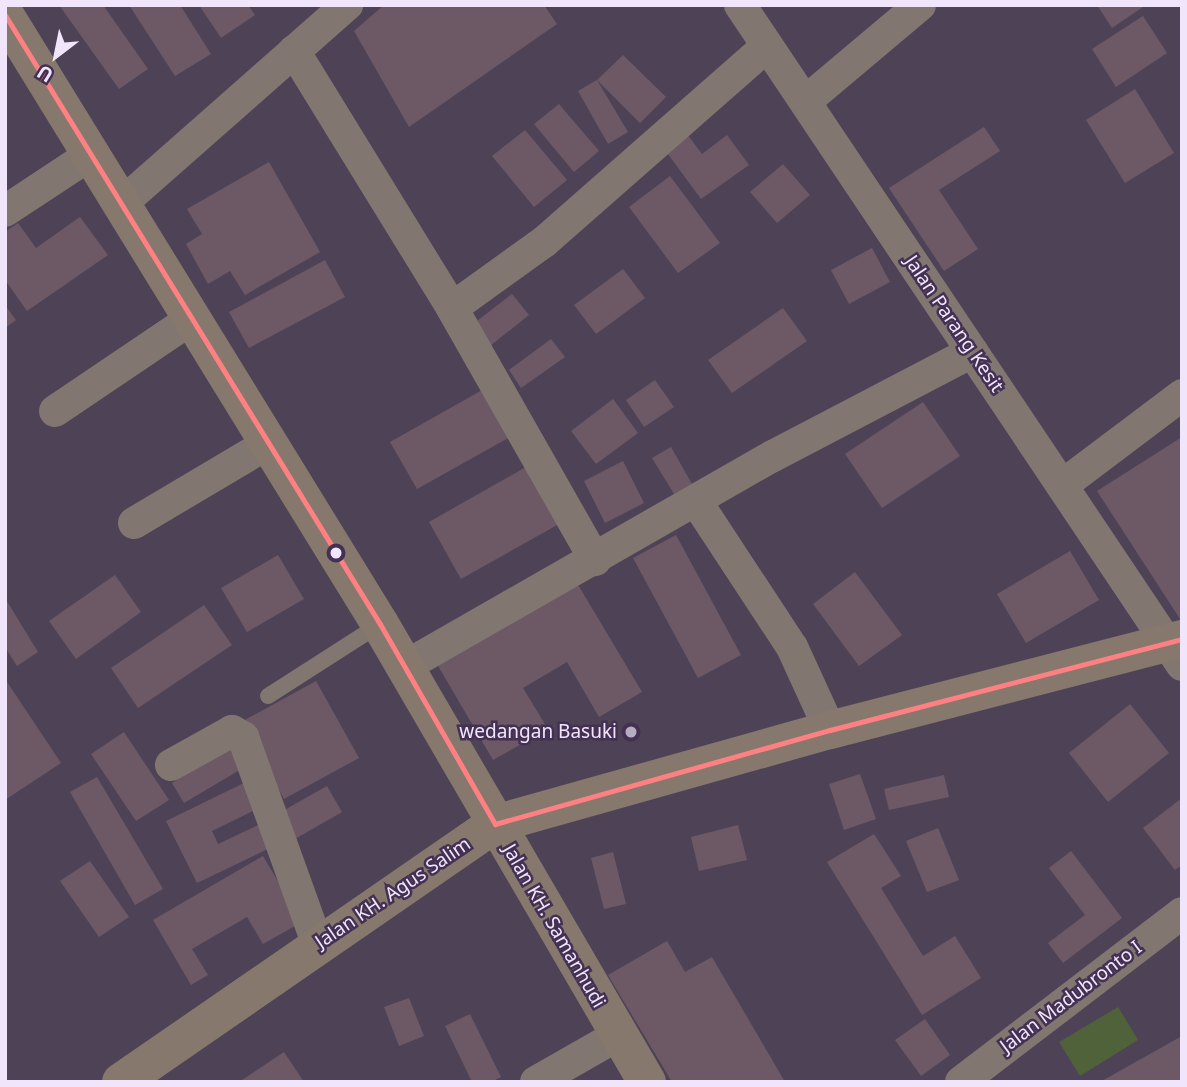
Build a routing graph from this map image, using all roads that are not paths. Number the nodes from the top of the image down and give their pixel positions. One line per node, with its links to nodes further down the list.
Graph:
1 (347, 5): 6 (street)
2 (740, 5): 5 (street, Jalan Parang Kesit)
3 (920, 5): 7 (street)
4 (5, 15): 8 (main road, Jalan KH. Samanhudi)
5 (767, 46): 7 (street, Jalan Parang Kesit); 11 (street)
6 (294, 51): 9 (street); 11 (street)
7 (806, 101): 13 (street, Jalan Parang Kesit)
8 (90, 155): 9 (main road, Jalan KH. Samanhudi); 10 (street)
9 (120, 205): 12 (main road, Jalan KH. Samanhudi)
10 (5, 211)
11 (452, 308): 20 (street)
12 (190, 320): 15 (street); 16 (main road, Jalan KH. Samanhudi)
13 (972, 352): 17 (street, Jalan Parang Kesit); 18 (street)
14 (1182, 395): 17 (street)
15 (55, 411)
16 (269, 443): 19 (street); 21 (main road, Jalan KH. Samanhudi)
17 (1064, 484): 22 (street, Jalan Parang Kesit)
18 (696, 501): 20 (street); 25 (street)
19 (134, 523)
20 (595, 560): 23 (street)
21 (380, 624): 23 (main road, Jalan KH. Samanhudi); 24 (lane)
22 (1177, 650): 25 (main road, Jalan KH. Agus Salim)
23 (404, 667): 27 (main road, Jalan KH. Samanhudi)
24 (268, 696)
25 (830, 730): 27 (main road, Jalan KH. Agus Salim)
26 (172, 765): 29 (street)
27 (495, 824): 29 (main road, Jalan KH. Agus Salim); 30 (main road, Jalan KH. Samanhudi)
28 (1182, 913): 34 (street, Jalan Madubronto I)
29 (317, 943): 31 (main road, Jalan KH. Agus Salim)
30 (618, 1035): 32 (street); 33 (main road, Jalan KH. Samanhudi)
31 (121, 1082)
32 (536, 1082)
33 (647, 1082)
34 (961, 1082)

